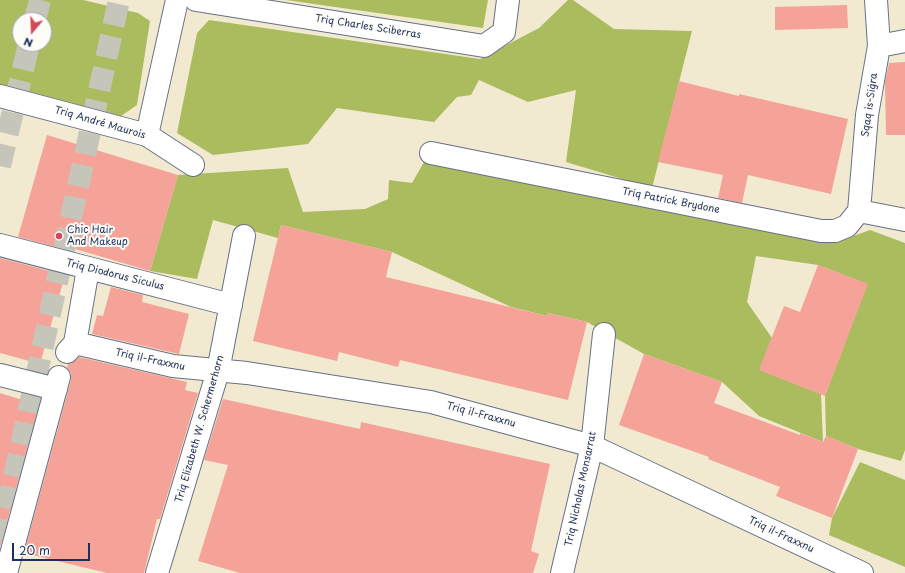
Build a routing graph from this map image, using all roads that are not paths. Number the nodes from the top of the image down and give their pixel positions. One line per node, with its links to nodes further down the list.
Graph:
1 (176, 0): 8 (street)
2 (196, 0): 3 (street, Triq Charles Sciberras)
3 (508, 0)
4 (876, 0): 6 (street, Sqaq is-Siġra)
5 (905, 41): 6 (street)
6 (879, 46): 11 (street, Sqaq is-Siġra)
7 (0, 96): 8 (street, Triq André Maurois)
8 (147, 135): 10 (street, Triq André Maurois)
9 (431, 153): 11 (street, Triq Patrick Brydone)
10 (193, 164)
11 (859, 211): 12 (street)
12 (905, 220)
13 (244, 236): 16 (street, Triq Elizabeth W. Schermerhorn)
14 (0, 245): 15 (street, Triq Diodorus Siculus)
15 (88, 269): 16 (street, Triq Diodorus Siculus); 18 (street, Triq il-Fraxxnu)
16 (230, 305): 18 (street, Triq Elizabeth W. Schermerhorn)
17 (604, 334): 20 (street, Triq Nicholas Monsarrat)
18 (218, 371): 20 (street, Triq il-Fraxxnu); 22 (street, Triq Elizabeth W. Schermerhorn)
19 (0, 375): 21 (street)
20 (592, 446): 23 (street, Triq Nicholas Monsarrat); 24 (street, Triq il-Fraxxnu)
21 (6, 573)
22 (157, 573)
23 (562, 573)
24 (862, 573)

